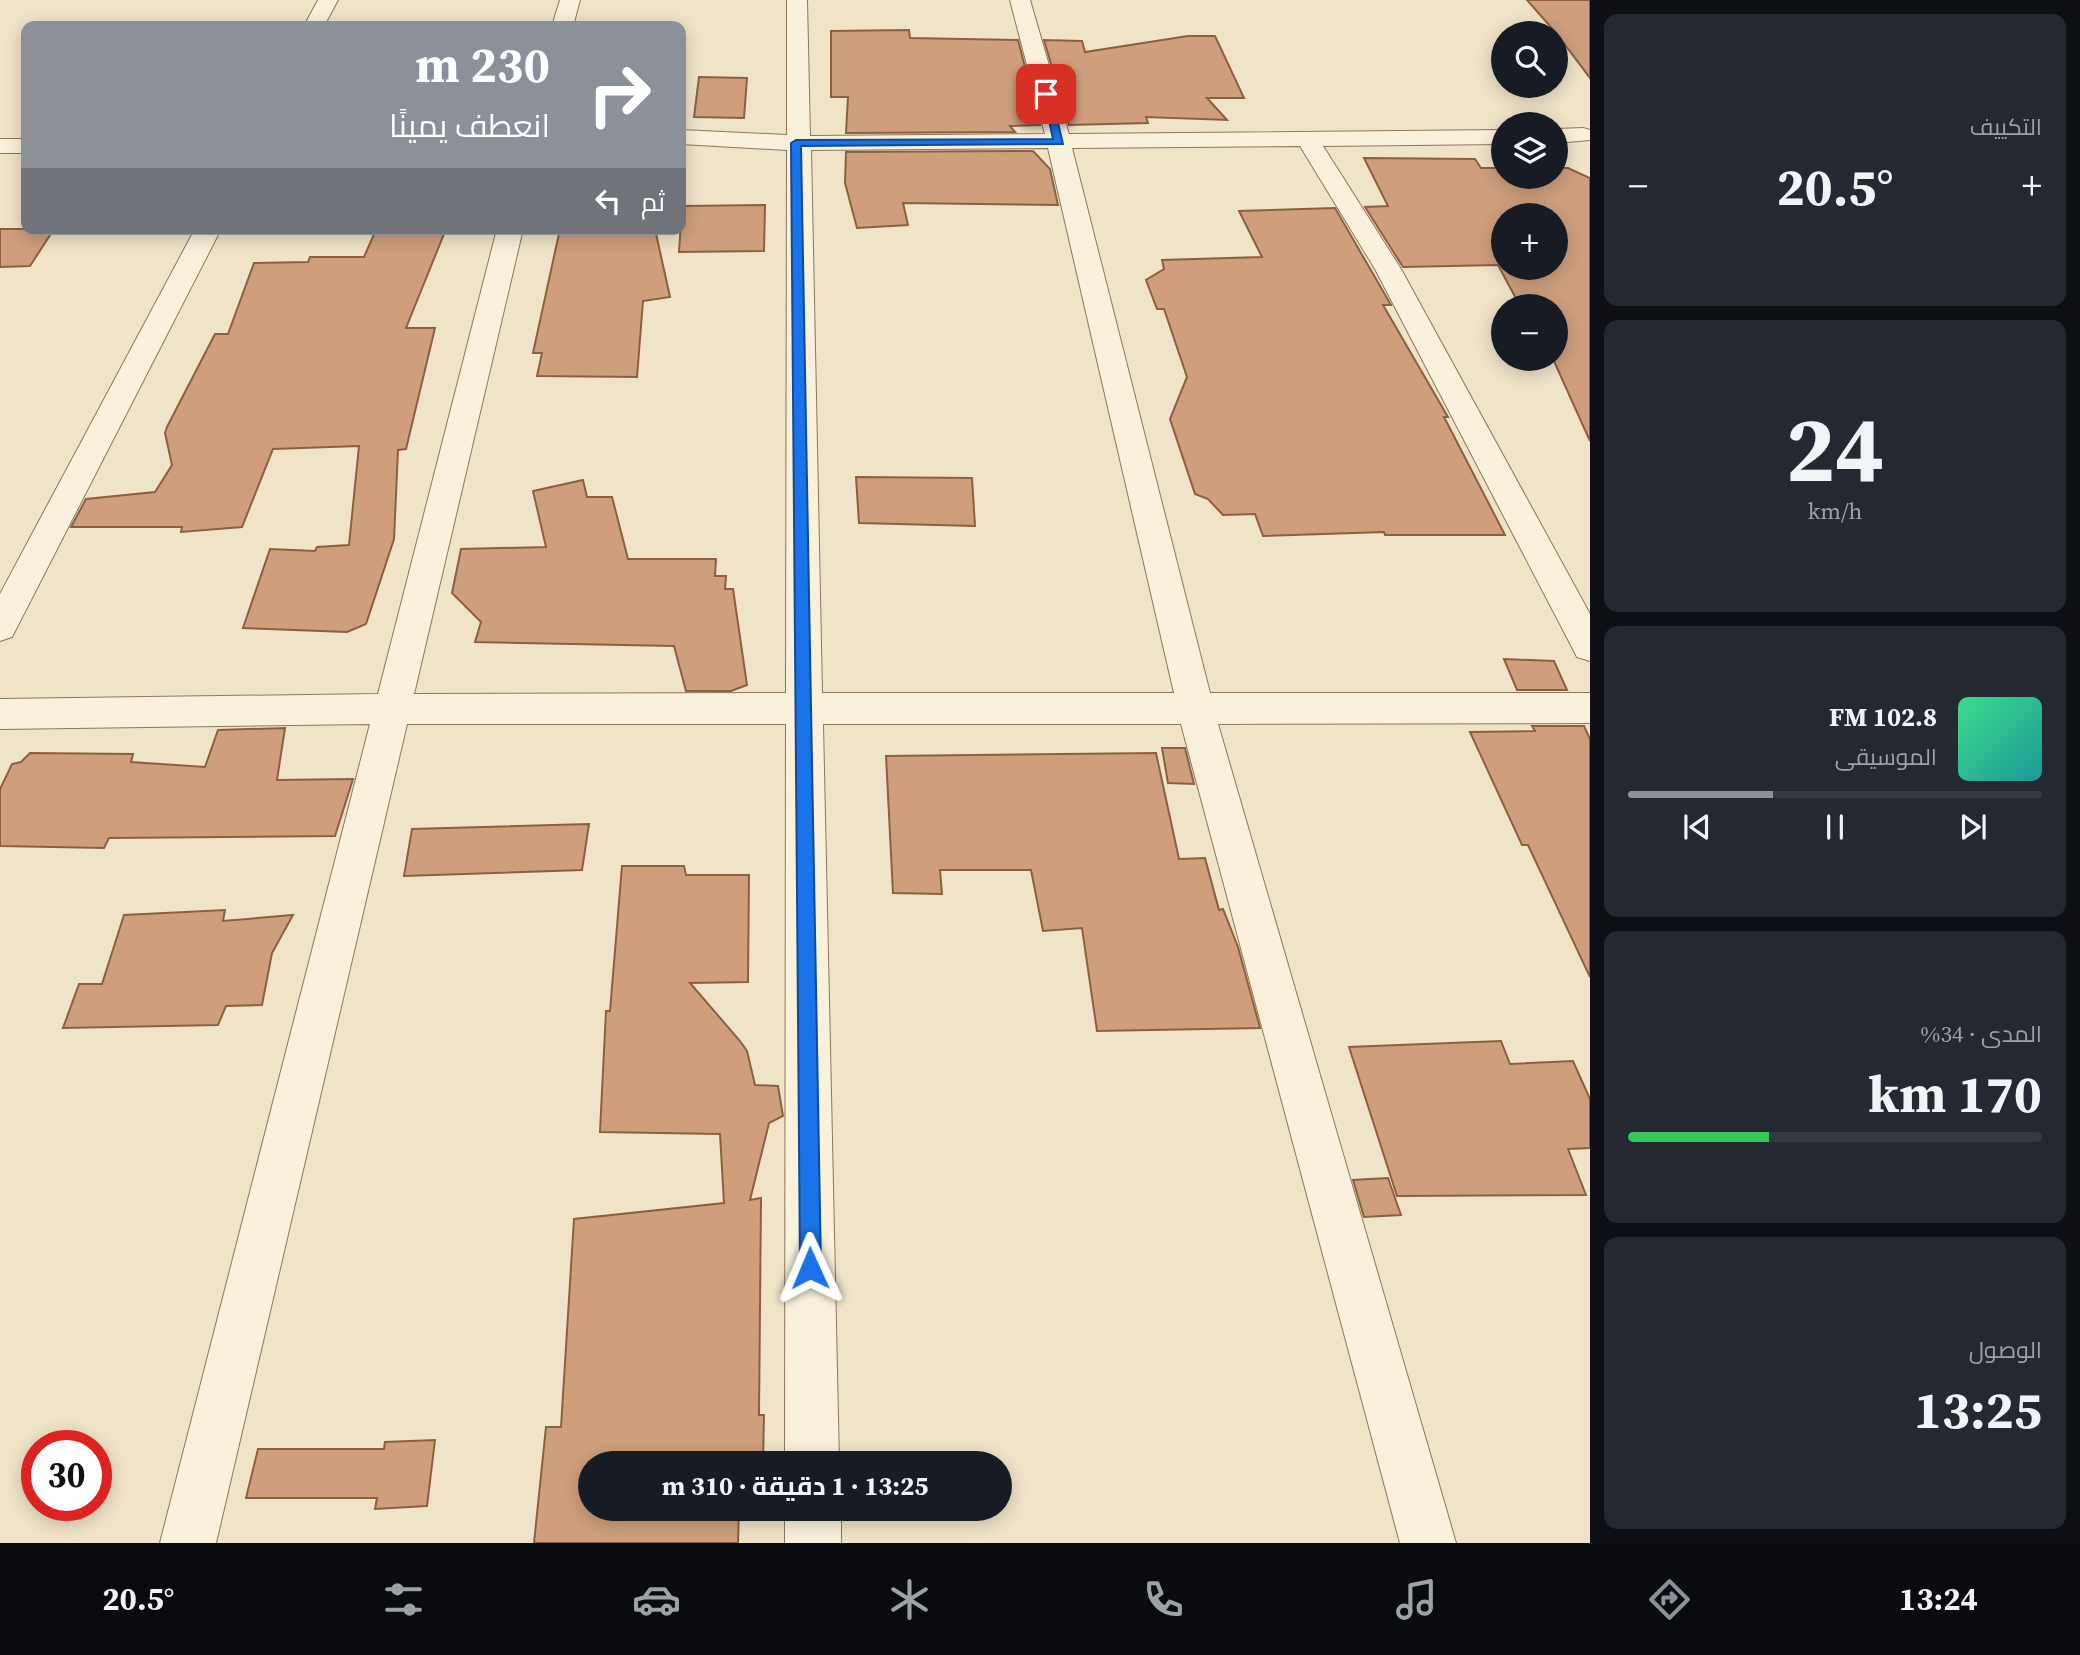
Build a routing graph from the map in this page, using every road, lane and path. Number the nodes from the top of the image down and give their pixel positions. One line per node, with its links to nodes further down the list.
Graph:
1 (328, 0): 5 (street)
2 (570, 0): 6 (street)
3 (797, 0): 13 (street)
4 (1020, 0): 12 (street)
5 (317, 21)
6 (564, 21)
7 (1491, 136): 11 (street)
8 (1568, 136): 10 (street)
9 (686, 137): 13 (street)
10 (1588, 138)
11 (1308, 140): 12 (street); 19 (street)
12 (1059, 142): 13 (street); 23 (street)
13 (796, 143): 22 (street)
14 (0, 146): 15 (street)
15 (21, 146)
16 (205, 235): 18 (street)
17 (509, 235): 21 (street)
18 (0, 627)
19 (1590, 647)
20 (1590, 708): 23 (street)
21 (391, 709): 22 (street); 24 (street); 27 (street)
22 (804, 710): 23 (street); 25 (street)
23 (1196, 710): 29 (street)
24 (0, 714)
25 (813, 1451)
26 (813, 1521): 28 (street)
27 (188, 1543)
28 (813, 1543)
29 (1428, 1543)

